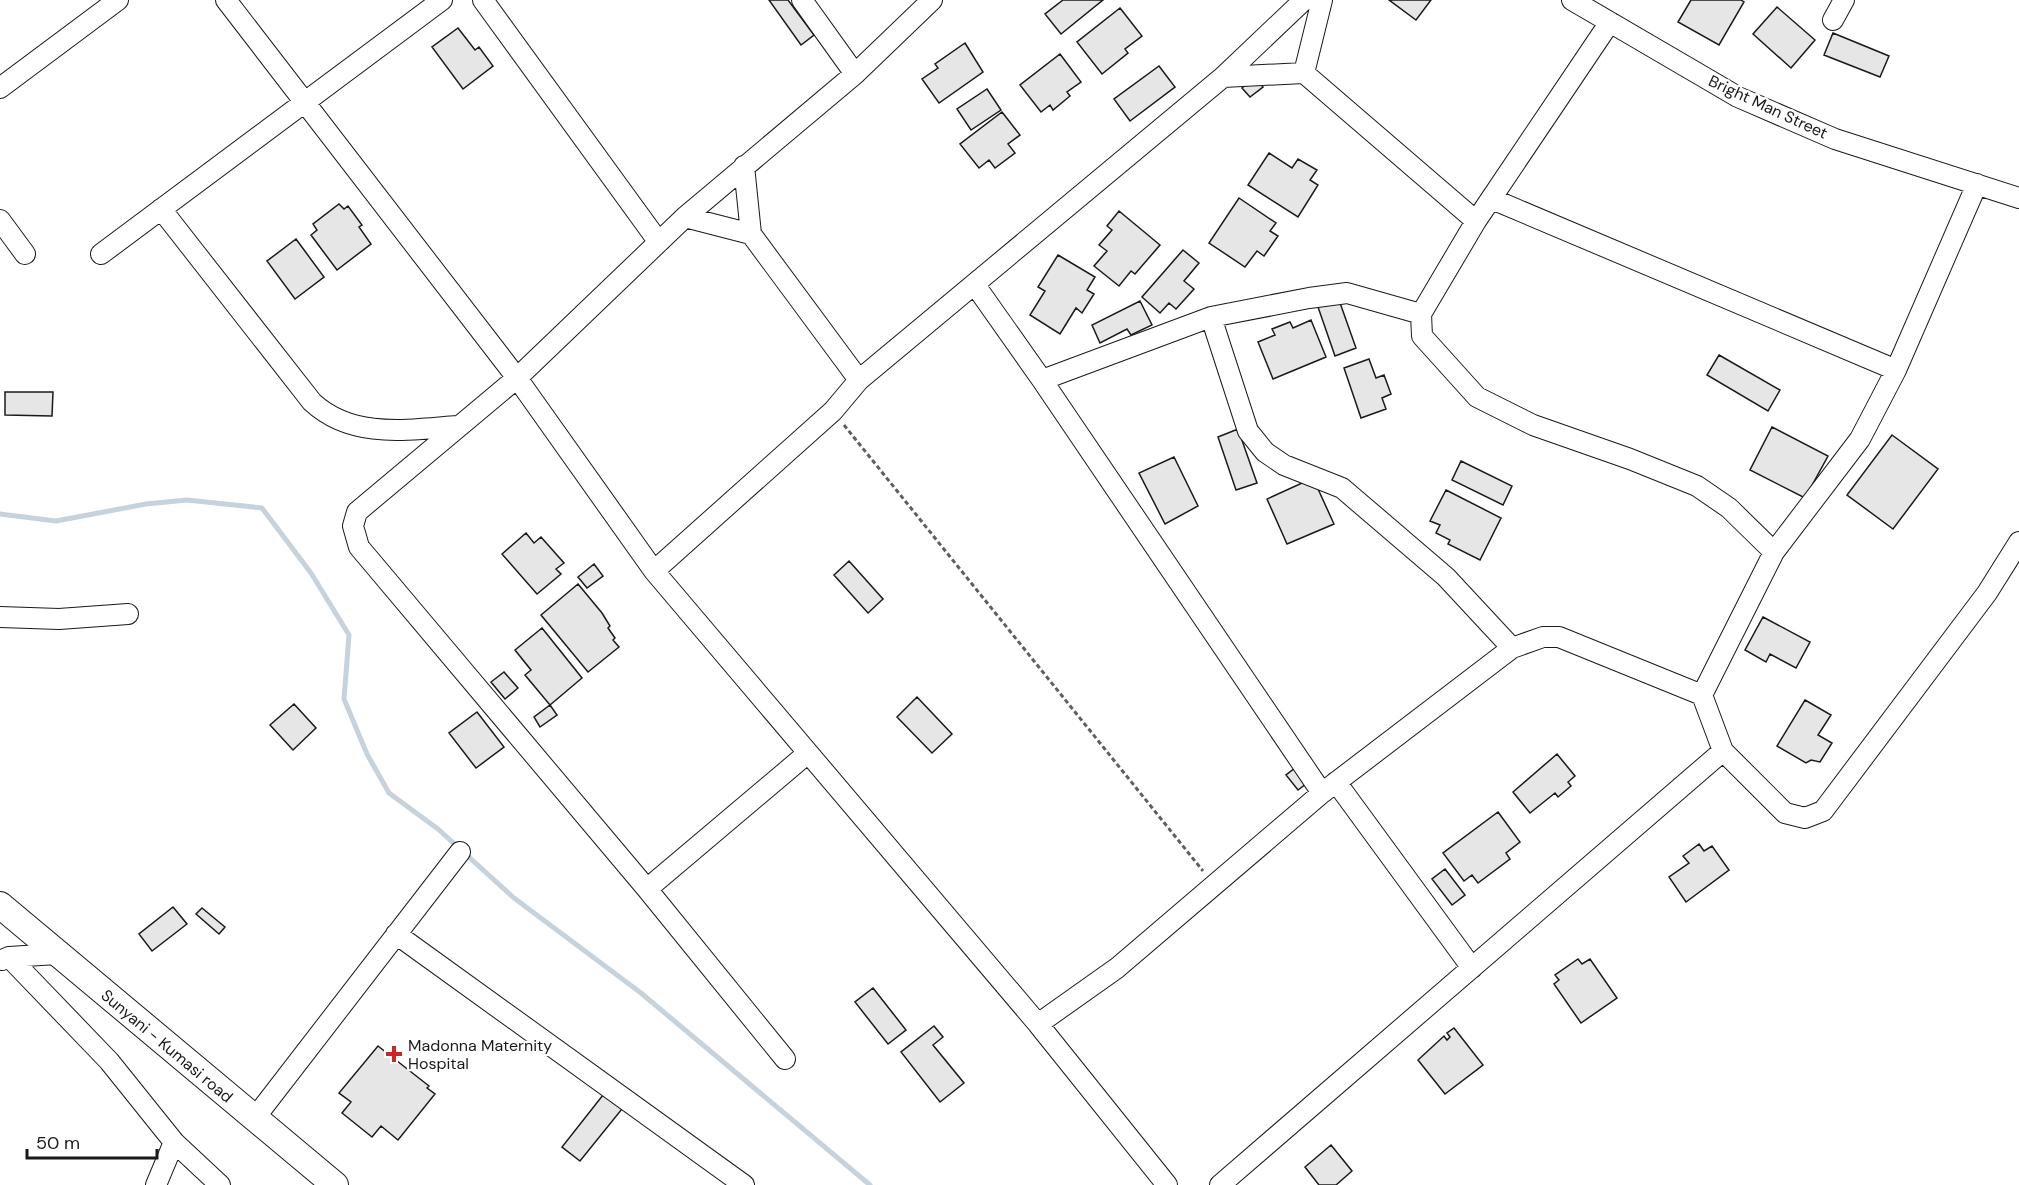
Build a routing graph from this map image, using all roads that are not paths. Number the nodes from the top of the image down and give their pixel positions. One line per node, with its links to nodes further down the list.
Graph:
1 (118, 0): 16 (street)
2 (226, 0): 17 (street)
3 (442, 0): 17 (street)
4 (483, 0): 27 (street)
5 (802, 0): 14 (street)
6 (932, 0): 14 (street)
7 (1304, 0): 15 (street)
8 (1322, 0): 13 (street)
9 (1572, 0): 12 (street, Bright Man Street)
10 (1845, 0): 11 (street)
11 (1833, 20)
12 (1610, 22): 19 (street, Bright Man Street); 21 (street)
13 (1304, 73): 15 (street); 25 (street)
14 (855, 74): 18 (street)
15 (1223, 77): 30 (street)
16 (0, 88)
17 (306, 102): 22 (street); 34 (street)
18 (744, 166): 23 (street); 26 (street)
19 (1977, 184): 20 (street, Bright Man Street); 33 (street)
20 (2019, 198)
21 (1492, 199): 25 (street); 33 (street)
22 (161, 209): 29 (street); 37 (street)
23 (685, 217): 26 (street); 27 (street)
24 (0, 220): 28 (street)
25 (1476, 221): 31 (street)
26 (751, 234): 35 (street)
27 (658, 242): 34 (street)
28 (25, 254)
29 (101, 254)
30 (975, 285): 35 (street); 36 (street)
31 (1422, 314): 32 (street); 39 (street)
32 (1211, 317): 36 (street); 43 (street)
33 (1896, 370): 39 (street)
34 (517, 378): 37 (street); 40 (street)
35 (859, 380): 40 (street)
36 (1042, 380): 47 (street)
37 (457, 426): 49 (street)
38 (2019, 542): 45 (street)
39 (1774, 552): 44 (street)
40 (654, 571): 46 (street)
41 (128, 614): 42 (street)
42 (0, 617)
43 (1512, 648): 44 (street); 47 (street)
44 (1702, 695): 45 (street)
45 (1723, 751): 54 (street)
46 (808, 753): 49 (street); 55 (street)
47 (1329, 787): 54 (street); 55 (street)
48 (460, 852): 51 (street)
49 (647, 889): 56 (street)
50 (0, 905): 52 (main road, Sunyani - Kumasi road)
51 (396, 934): 57 (street); 62 (street)
52 (57, 954): 53 (street); 57 (main road, Sunyani - Kumasi road)
53 (5, 959): 58 (street)
54 (1472, 968): 64 (street)
55 (1038, 1024): 63 (street)
56 (785, 1059)
57 (254, 1119): 61 (main road, Sunyani - Kumasi road)
58 (174, 1142): 59 (street); 60 (street)
59 (156, 1185)
60 (220, 1185)
61 (335, 1185)
62 (744, 1185)
63 (1167, 1185)
64 (1220, 1185)

